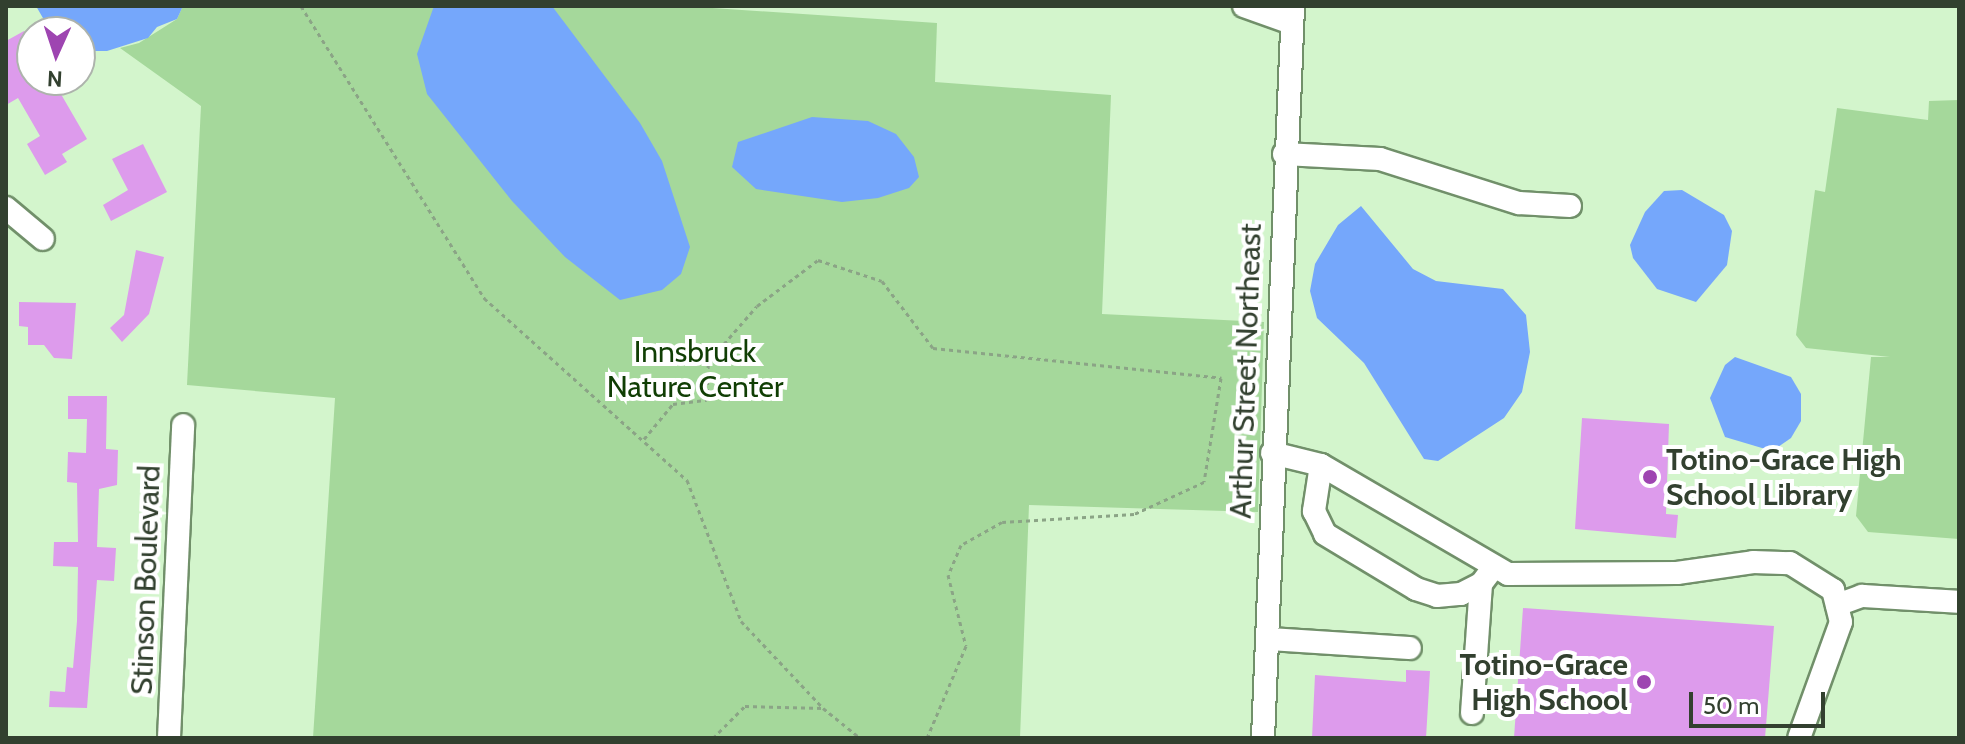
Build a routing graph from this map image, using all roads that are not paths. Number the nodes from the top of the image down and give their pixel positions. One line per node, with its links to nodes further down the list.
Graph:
1 (1244, 6): 2 (street)
2 (1291, 14): 3 (street, Arthur Street Northeast)
3 (1284, 154): 4 (street); 8 (street, Arthur Street Northeast)
4 (1570, 206)
5 (6, 208): 6 (street)
6 (43, 239)
7 (183, 425): 16 (street, Stinson Boulevard)
8 (1272, 453): 9 (street); 13 (street, Arthur Street Northeast)
9 (1321, 465): 10 (street); 10 (street)
10 (1488, 575): 12 (street); 15 (street)
11 (1959, 602): 12 (street)
12 (1837, 605): 18 (street)
13 (1269, 639): 14 (street); 17 (street, Arthur Street Northeast)
14 (1410, 648)
15 (1472, 713)
16 (169, 738)
17 (1263, 738)
18 (1799, 738)

